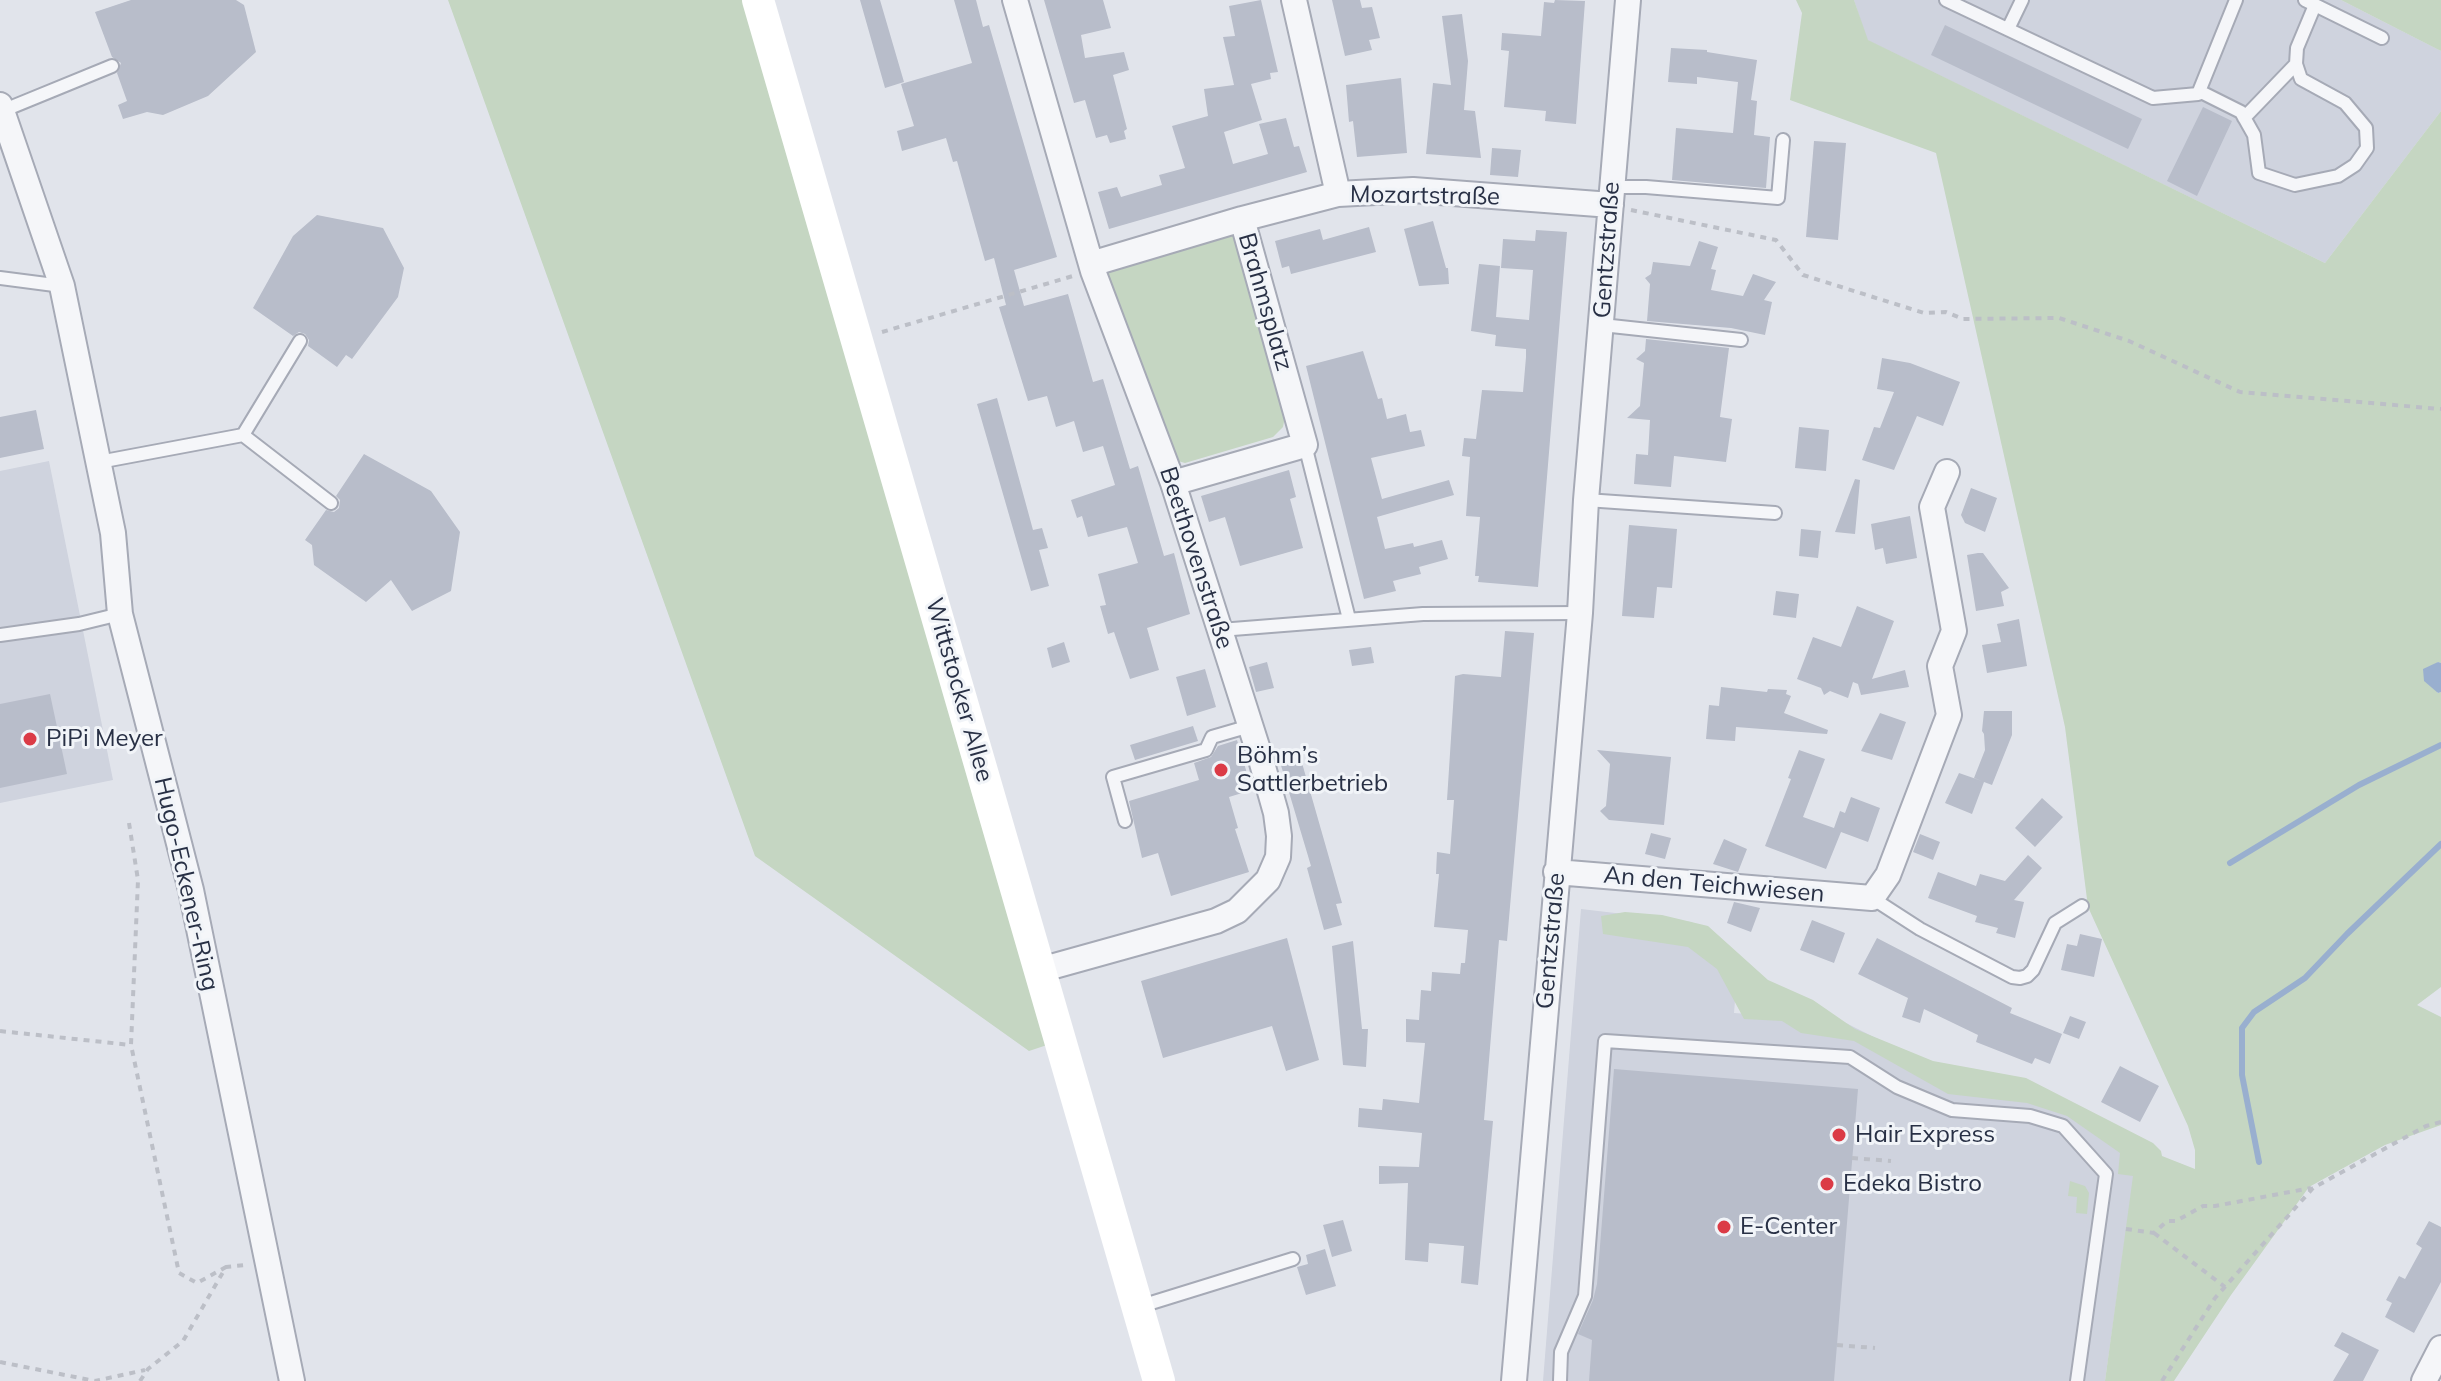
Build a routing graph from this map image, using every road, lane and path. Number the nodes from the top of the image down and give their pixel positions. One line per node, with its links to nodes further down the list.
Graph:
1 (758, 0): 24 (main road, Wittstocker Allee)
2 (1015, 0): 20 (street, Beethovenstraße)
3 (1294, 0): 17 (street)
4 (1628, 0): 18 (street, Gentzstraße)
5 (1946, 0): 9 (lane)
6 (2022, 0): 9 (lane)
7 (2236, 0): 13 (lane)
8 (2310, 3): 10 (lane); 11 (lane)
9 (2008, 29): 13 (lane)
10 (2382, 38)
11 (2296, 64): 15 (lane); 15 (lane)
12 (112, 66): 14 (lane)
13 (2199, 91): 15 (lane)
14 (1, 109): 22 (street, Hugo-Eckener-Ring)
15 (2244, 118)
16 (1783, 140): 18 (lane)
17 (1338, 194): 18 (street, Mozartstraße); 19 (street, Mozartstraße)
18 (1611, 196): 23 (street, Gentzstraße); 27 (path)
19 (1242, 219): 20 (street, Brahmsplatz); 29 (street, Brahmsplatz)
20 (1092, 268): 24 (path); 32 (street, Beethovenstraße)
21 (0, 278): 22 (lane)
22 (62, 286): 30 (street, Hugo-Eckener-Ring)
23 (1602, 325): 25 (lane); 33 (street, Gentzstraße)
24 (857, 339): 47 (main road, Wittstocker Allee)
25 (1741, 340)
26 (300, 341): 28 (lane)
27 (2441, 409)
28 (243, 435): 30 (lane); 34 (lane)
29 (1305, 445): 32 (street); 38 (lane, Brahmsplatz)
30 (99, 462): 37 (street, Hugo-Eckener-Ring)
31 (1947, 472): 45 (street)
32 (1173, 483): 39 (street, Beethovenstraße)
33 (1586, 500): 35 (lane); 36 (street, Gentzstraße)
34 (331, 503)
35 (1775, 513)
36 (1580, 613): 38 (lane); 44 (street, Gentzstraße)
37 (120, 614): 40 (lane); 57 (street, Hugo-Eckener-Ring)
38 (1349, 619): 39 (lane)
39 (1220, 630): 41 (street, Beethovenstraße)
40 (0, 635)
41 (1250, 726): 42 (lane); 47 (street, Beethovenstraße)
42 (1125, 821)
43 (129, 823): 49 (path)
44 (1556, 872): 45 (street, An den Teichwiesen); 69 (street, Gentzstraße)
45 (1872, 898): 46 (lane, An den Teichwiesen)
46 (2082, 906)
47 (1040, 970): 60 (main road, Wittstocker Allee)
48 (0, 1031): 49 (path)
49 (131, 1045): 58 (path)
50 (2441, 1122): 53 (path)
51 (1852, 1158): 52 (path)
52 (1891, 1161)
53 (2313, 1188): 55 (path); 59 (path)
54 (2126, 1229): 55 (path)
55 (2154, 1233): 59 (path)
56 (1293, 1259): 60 (lane)
57 (268, 1262): 58 (path); 67 (street, Hugo-Eckener-Ring)
58 (226, 1267): 65 (path)
59 (2225, 1287): 72 (path)
60 (1138, 1307): 68 (main road, Wittstocker Allee)
61 (1837, 1345): 62 (path)
62 (1875, 1348)
63 (2441, 1348): 73 (street)
64 (0, 1362): 65 (path)
65 (148, 1369): 66 (path)
66 (140, 1381)
67 (292, 1381)
68 (1159, 1381)
69 (1514, 1381)
70 (1560, 1381): 71 (lane)
71 (2077, 1381)
72 (2162, 1381)
73 (2424, 1381)

